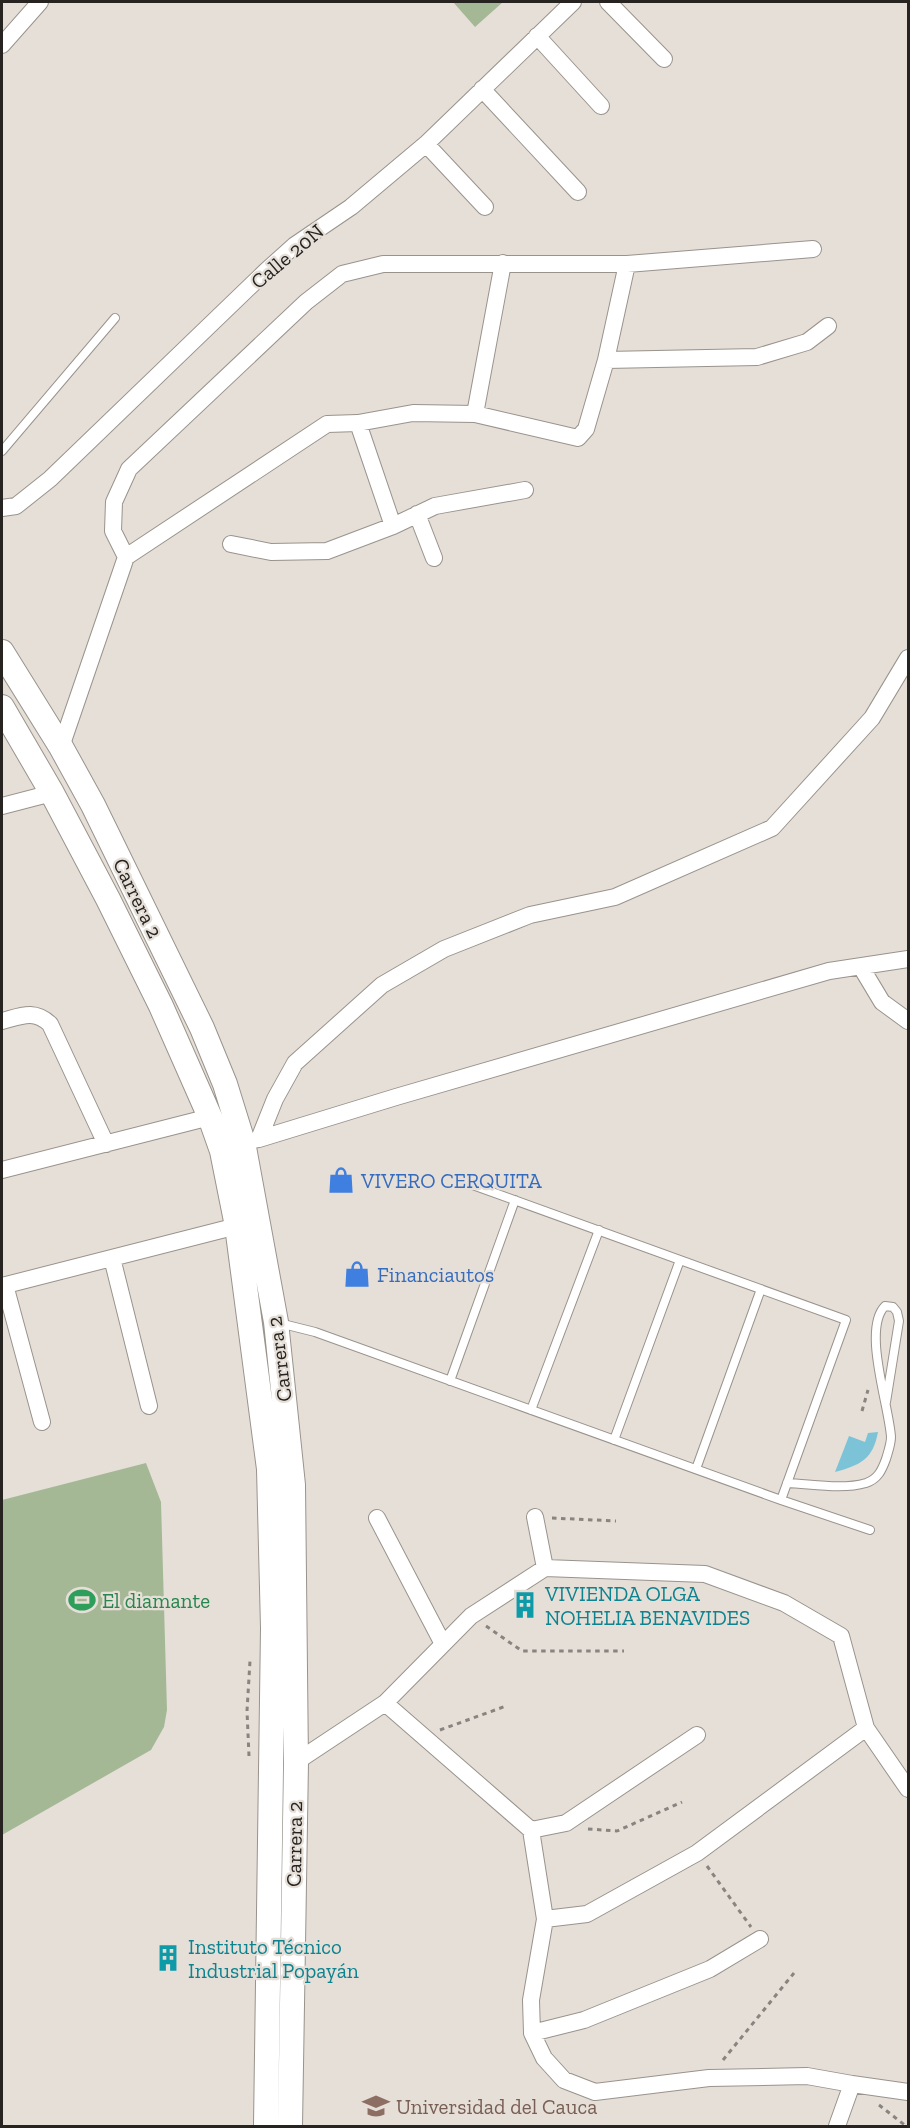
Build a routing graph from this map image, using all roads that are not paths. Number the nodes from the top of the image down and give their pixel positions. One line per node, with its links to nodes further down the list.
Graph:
1 (40, 2): 5 (street)
2 (573, 2): 4 (street, Calle 20N)
3 (608, 2): 6 (street)
4 (537, 36): 7 (street, Calle 20N); 8 (street)
5 (2, 45)
6 (664, 59)
7 (482, 89): 9 (street, Calle 20N); 10 (street)
8 (601, 106)
9 (426, 144): 11 (street); 22 (street, Calle 20N)
10 (578, 192)
11 (485, 207)
12 (813, 249): 14 (street)
13 (503, 263): 14 (street); 18 (street); 26 (street)
14 (627, 264): 17 (street)
15 (115, 318): 20 (lane)
16 (828, 326): 17 (street)
17 (606, 360): 18 (street)
18 (475, 414): 19 (street)
19 (358, 423): 24 (street); 26 (street)
20 (2, 450)
21 (525, 490): 23 (street)
22 (2, 508)
23 (417, 514): 24 (street); 27 (street)
24 (393, 526): 25 (street)
25 (231, 544)
26 (126, 557): 31 (street)
27 (434, 558)
28 (2, 652): 31 (main road, Carrera 2)
29 (909, 658): 39 (street)
30 (2, 707): 32 (main road, Carrera 2)
31 (61, 747): 39 (main road, Carrera 2)
32 (52, 794): 33 (street); 38 (main road, Carrera 2)
33 (2, 806)
34 (909, 959): 35 (street)
35 (861, 966): 36 (street); 39 (street)
36 (909, 1021)
37 (2, 1022): 40 (street)
38 (210, 1117): 40 (street); 44 (main road, Carrera 2)
39 (251, 1140): 50 (main road, Carrera 2)
40 (106, 1144): 41 (street)
41 (2, 1170)
42 (467, 1183): 43 (lane)
43 (515, 1200): 45 (lane); 51 (lane)
44 (237, 1226): 46 (street); 76 (main road, Carrera 2)
45 (599, 1230): 47 (lane); 54 (lane)
46 (112, 1258): 48 (street); 53 (street)
47 (680, 1260): 49 (lane); 56 (lane)
48 (3, 1285): 55 (street)
49 (761, 1289): 57 (lane); 58 (lane)
50 (276, 1322): 51 (lane); 68 (main road, Carrera 2)
51 (450, 1381): 54 (lane)
52 (886, 1401): 52 (lane); 58 (lane)
53 (149, 1406)
54 (531, 1410): 56 (lane)
55 (42, 1422)
56 (614, 1440): 57 (lane)
57 (696, 1469): 59 (lane)
58 (787, 1482): 59 (lane)
59 (781, 1500): 62 (lane)
60 (535, 1516): 63 (street)
61 (377, 1518): 64 (street)
62 (870, 1530)
63 (545, 1568): 64 (street); 66 (street)
64 (443, 1644): 65 (street)
65 (385, 1703): 68 (street); 70 (street)
66 (866, 1728): 69 (street); 71 (street)
67 (697, 1735): 70 (street)
68 (296, 1762): 77 (main road, Carrera 2)
69 (909, 1789)
70 (531, 1830): 71 (street)
71 (545, 1918): 73 (street)
72 (760, 1939): 73 (street)
73 (532, 2033): 74 (street)
74 (852, 2084): 75 (street); 78 (street)
75 (909, 2092)
76 (266, 2127)
77 (290, 2127)
78 (837, 2127)

